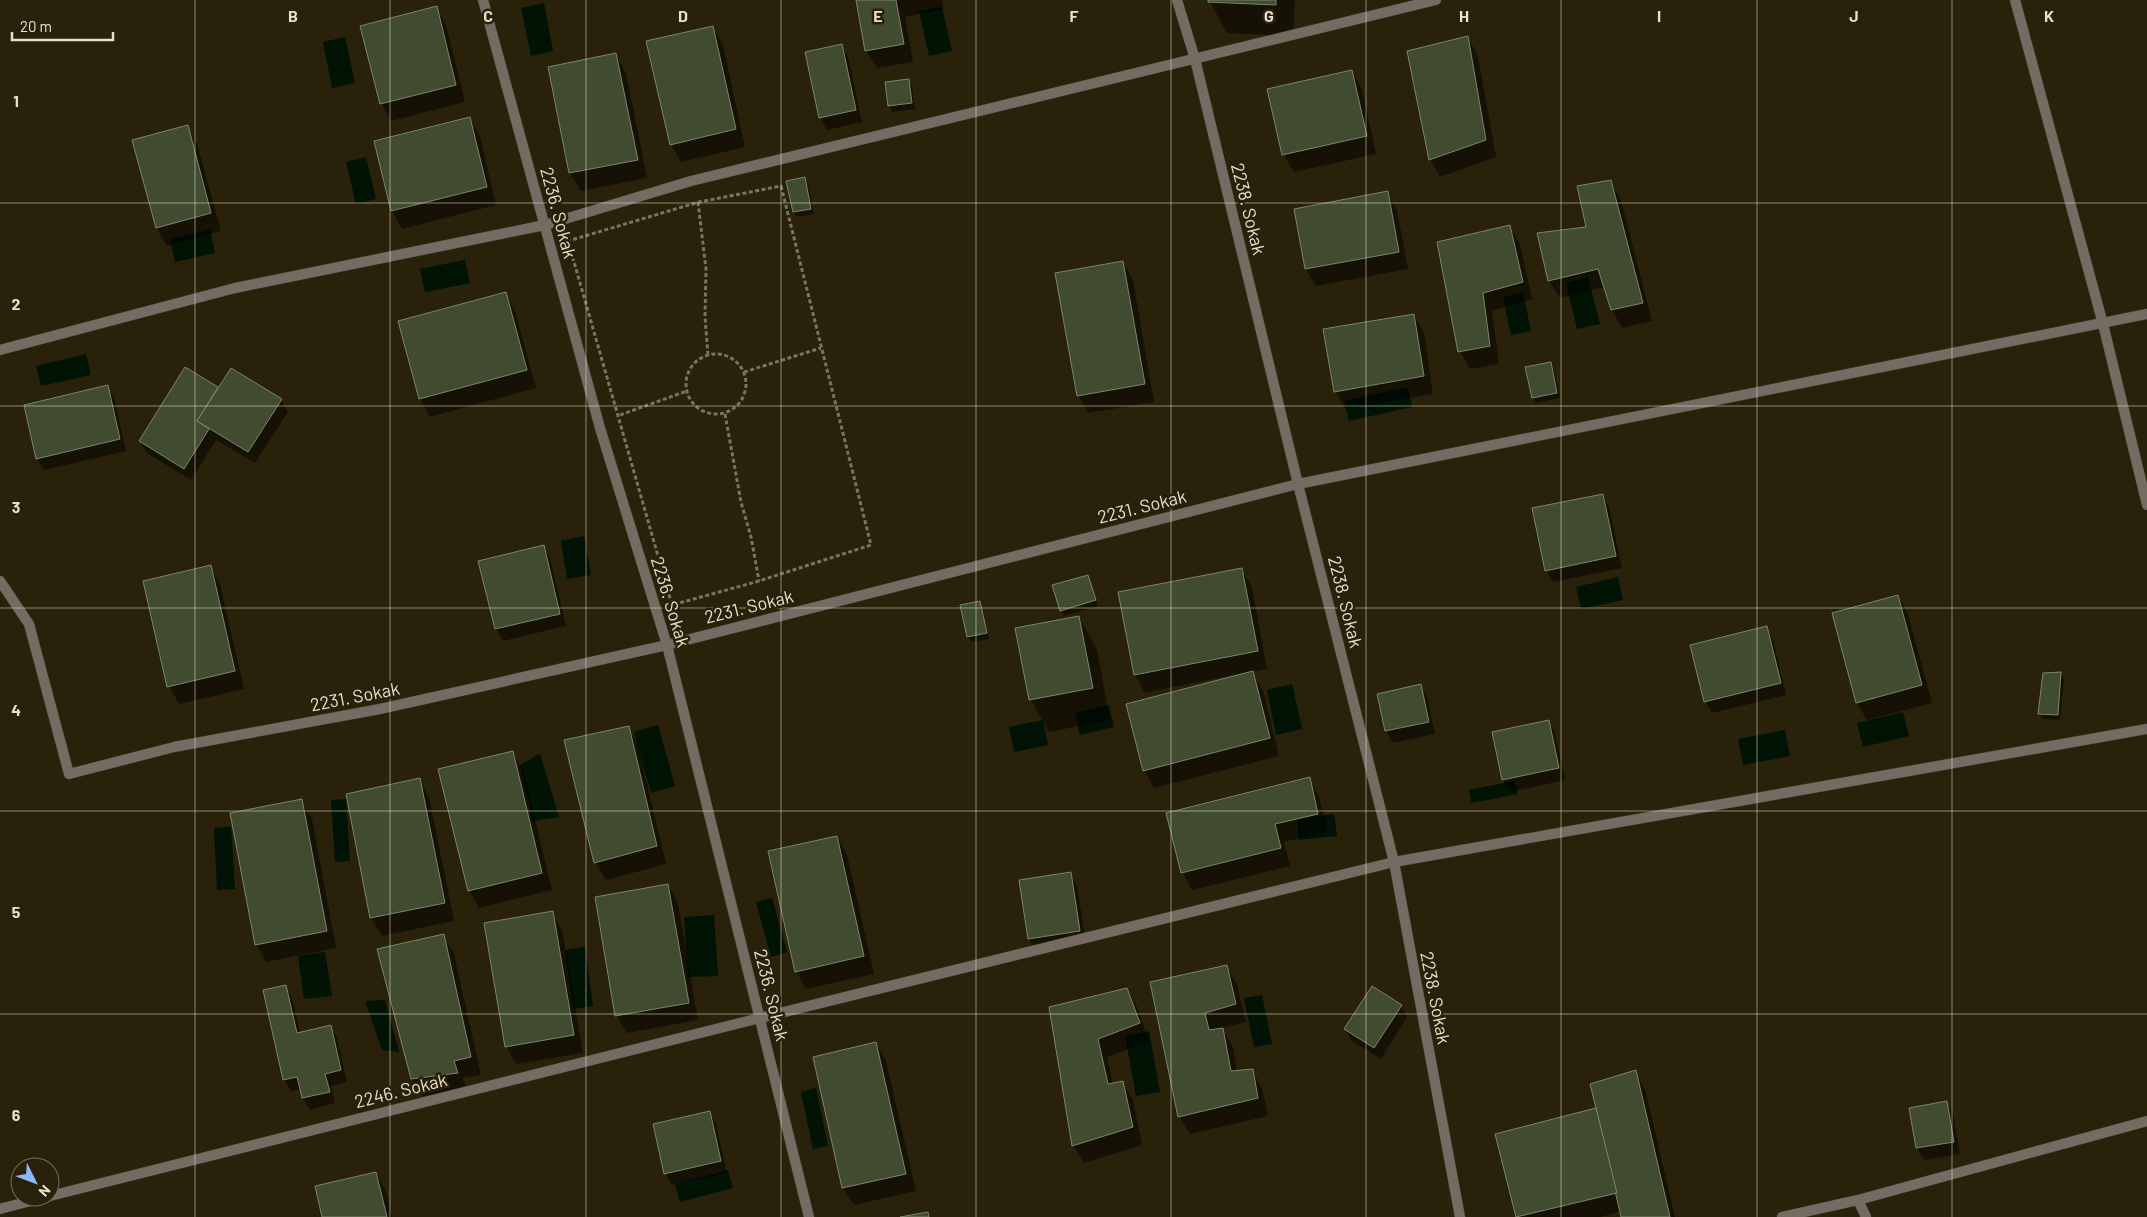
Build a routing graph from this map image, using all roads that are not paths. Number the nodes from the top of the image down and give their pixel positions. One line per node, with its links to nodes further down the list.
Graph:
1 (483, 0): 6 (street, 2236. Sokak)
2 (1177, 0): 5 (street, 2238. Sokak)
3 (1436, 0): 5 (street)
4 (2015, 0): 8 (street)
5 (1194, 59): 6 (street); 10 (street, 2238. Sokak)
6 (545, 225): 9 (street); 13 (street, 2236. Sokak)
7 (2147, 314): 8 (street, 2231. Sokak)
8 (2103, 324): 10 (street, 2231. Sokak); 11 (street)
9 (0, 350)
10 (1298, 484): 13 (street, 2231. Sokak); 15 (street, 2238. Sokak)
11 (2147, 505)
12 (0, 580): 13 (street, 2231. Sokak)
13 (666, 644): 16 (street, 2236. Sokak)
14 (2147, 729): 15 (street, 2246. Sokak)
15 (1394, 862): 16 (street, 2246. Sokak); 21 (street, 2238. Sokak)
16 (760, 1018): 18 (street, 2246. Sokak); 20 (street, 2236. Sokak)
17 (2147, 1121): 19 (street)
18 (60, 1193)
19 (1858, 1200): 22 (street); 23 (street)
20 (809, 1217)
21 (1460, 1217)
22 (1782, 1217)
23 (1866, 1217)

